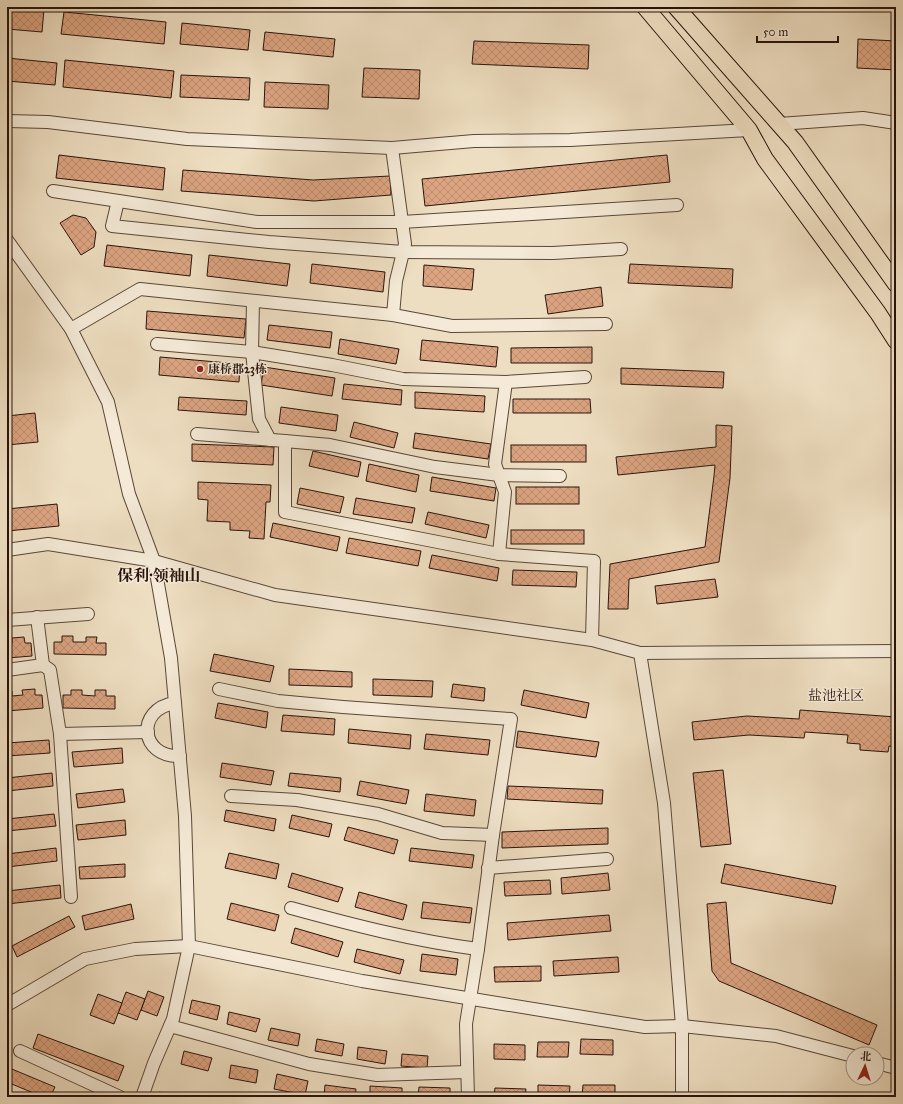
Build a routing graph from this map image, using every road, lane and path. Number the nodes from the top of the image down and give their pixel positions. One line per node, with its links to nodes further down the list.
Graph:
1 (645, 7): 6 (main road)
2 (676, 7): 5 (main road)
3 (7, 121): 7 (street)
4 (896, 123): 5 (street)
5 (779, 124): 15 (main road)
6 (749, 130): 7 (street); 20 (main road)
7 (392, 148): 11 (street)
8 (53, 191): 9 (street)
9 (118, 201): 11 (street); 14 (street)
10 (677, 205): 11 (street)
11 (402, 222): 14 (street)
12 (7, 240): 19 (street)
13 (621, 249): 14 (street)
14 (403, 252): 17 (street)
15 (896, 284)
16 (253, 301): 17 (street); 19 (street); 22 (street)
17 (392, 315): 18 (street)
18 (606, 324)
19 (71, 329): 32 (street)
20 (896, 341)
21 (157, 344): 22 (street)
22 (252, 352): 24 (street); 26 (street)
23 (585, 377): 24 (street)
24 (506, 382): 28 (street)
25 (197, 434): 26 (street)
26 (270, 440): 27 (street)
27 (284, 441): 28 (street); 31 (street)
28 (499, 475): 29 (street); 31 (street)
29 (560, 476)
30 (7, 550): 32 (street)
31 (499, 554): 36 (street)
32 (154, 561): 36 (street); 42 (street)
33 (88, 614): 34 (street)
34 (37, 618): 35 (street); 39 (street)
35 (7, 620)
36 (592, 640): 38 (street)
37 (896, 650): 38 (street)
38 (640, 653): 57 (street)
39 (43, 665): 40 (street); 44 (street)
40 (7, 670)
41 (219, 689): 47 (street)
42 (175, 703): 43 (street); 45 (street)
43 (148, 732): 44 (street); 45 (street)
44 (60, 734): 50 (street)
45 (180, 756): 52 (street)
46 (231, 796): 47 (street)
47 (493, 835): 49 (street)
48 (607, 859): 49 (street)
49 (488, 868): 53 (street)
50 (71, 897)
51 (291, 908): 53 (street)
52 (189, 946): 54 (street); 55 (street); 56 (street)
53 (478, 949): 54 (street)
54 (471, 1000): 57 (street); 62 (street)
55 (7, 1005)
56 (170, 1026): 62 (street); 64 (street)
57 (682, 1026): 59 (street); 66 (street)
58 (20, 1051): 63 (street)
59 (845, 1054)
60 (885, 1065): 61 (street)
61 (896, 1068)
62 (467, 1072): 65 (street)
63 (120, 1097)
64 (142, 1097)
65 (468, 1097)
66 (682, 1097)

